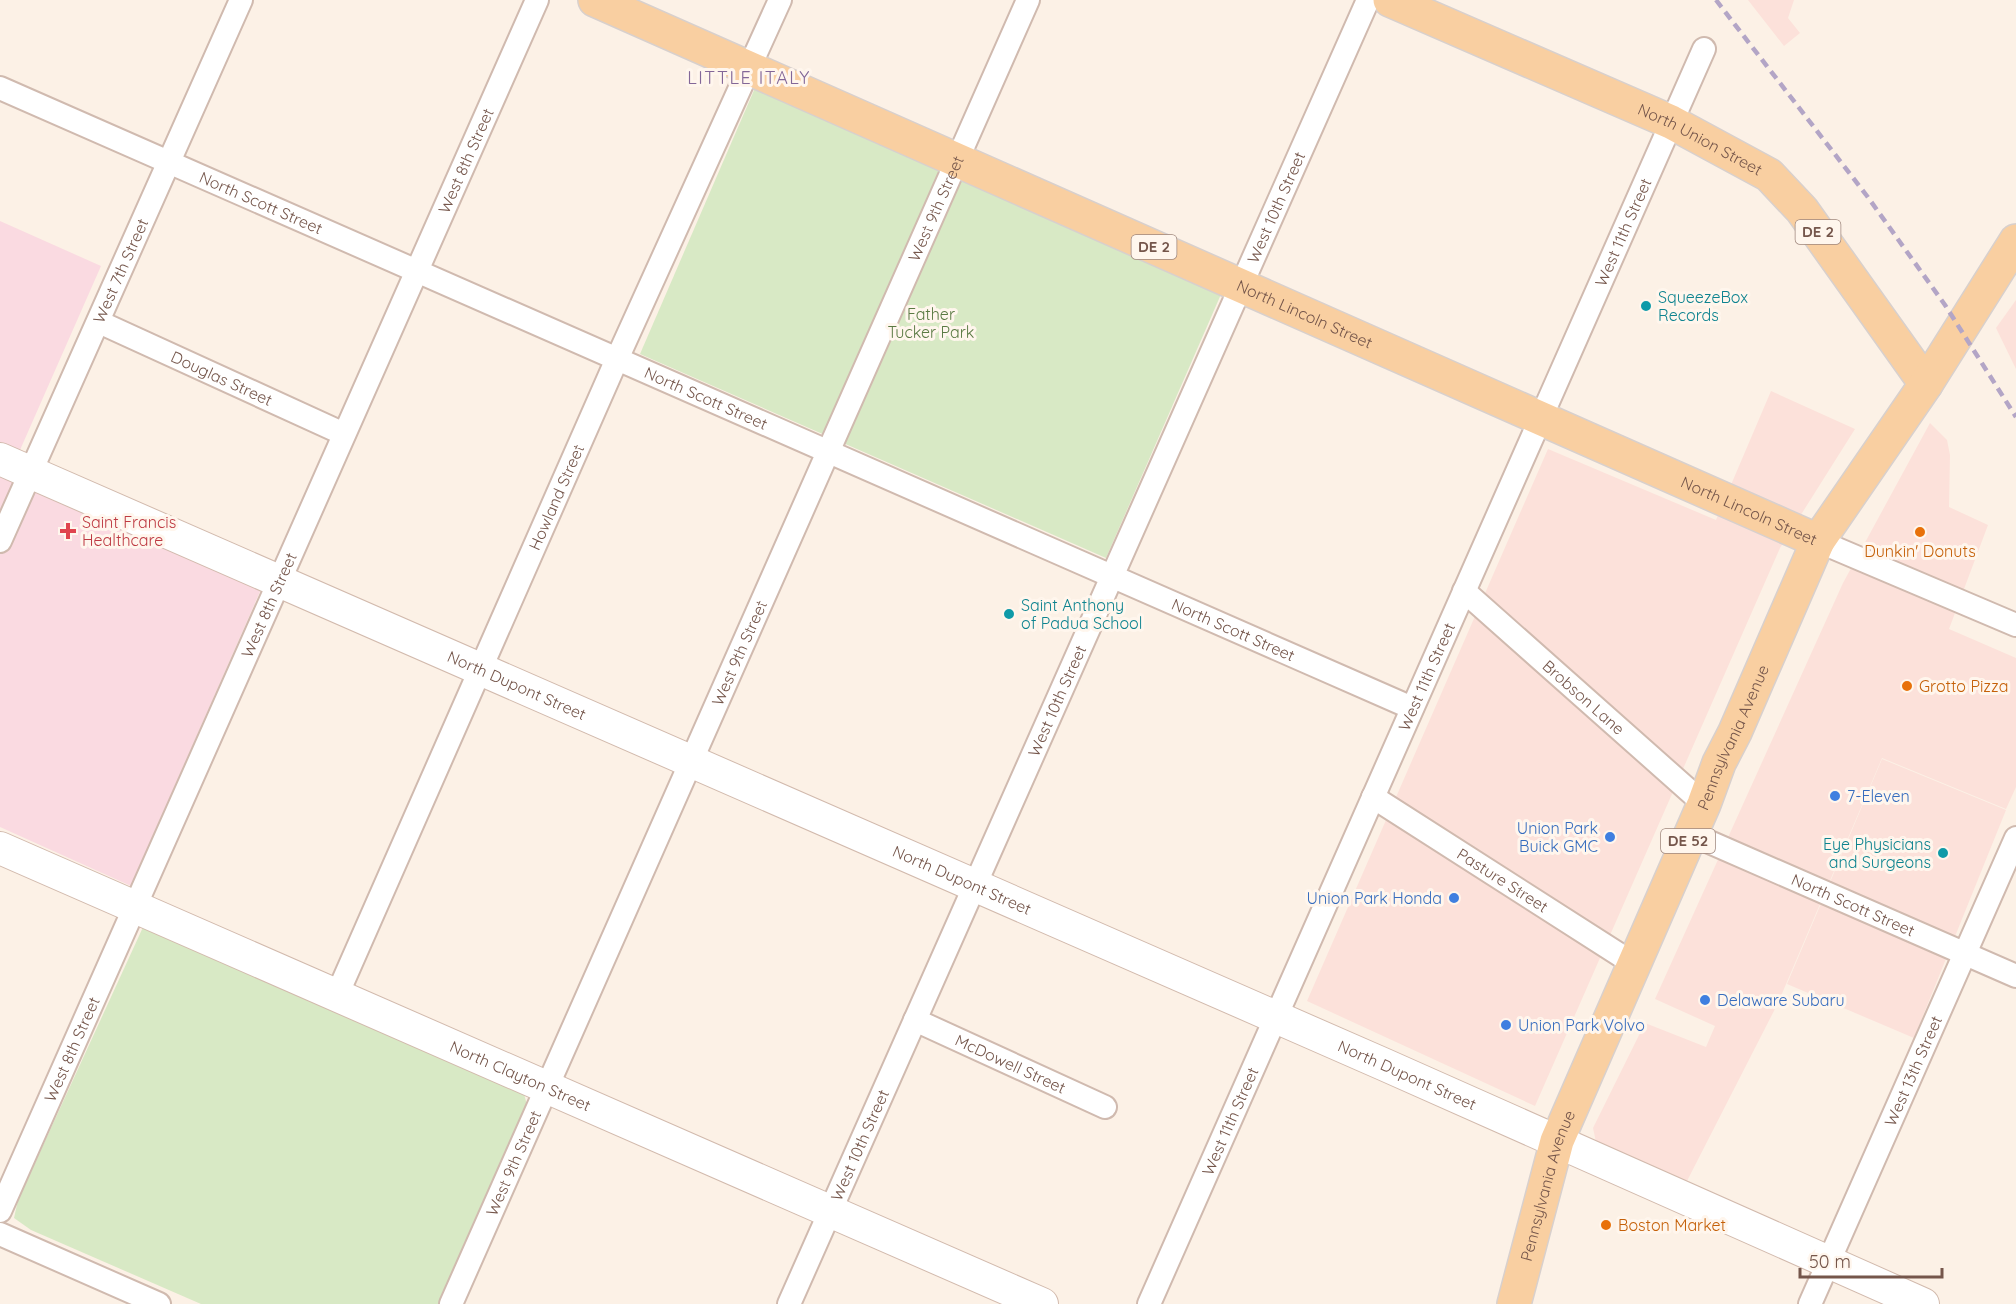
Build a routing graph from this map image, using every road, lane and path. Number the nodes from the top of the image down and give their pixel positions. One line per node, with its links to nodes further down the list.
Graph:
1 (241, 0): 13 (street, West 7th Street)
2 (537, 0): 15 (street, West 8th Street)
3 (595, 0): 9 (main road, North Lincoln Street / DE 2)
4 (780, 0): 9 (street, Howland Street)
5 (1028, 0): 12 (street, West 9th Street)
6 (1368, 0): 16 (street, West 10th Street)
7 (1390, 0): 11 (main road, North Union Street / DE 2)
8 (1704, 50): 11 (street, West 11th Street)
9 (748, 67): 12 (main road, North Lincoln Street / DE 2); 18 (street, Howland Street)
10 (0, 88): 13 (street, North Scott Street)
11 (1671, 122): 19 (main road, North Union Street / DE 2); 20 (street, West 11th Street)
12 (957, 160): 16 (main road, North Lincoln Street / DE 2); 22 (street, West 9th Street)
13 (169, 162): 15 (street, North Scott Street); 17 (street, West 7th Street)
14 (2011, 261): 19 (main road, Pennsylvania Avenue / DE 52)
15 (417, 271): 18 (street, North Scott Street); 21 (street, West 8th Street)
16 (1241, 286): 20 (main road, North Lincoln Street / DE 2); 27 (street, West 10th Street)
17 (99, 322): 21 (street, Douglas Street); 24 (street, West 7th Street)
18 (617, 359): 22 (street, North Scott Street); 31 (street, Howland Street)
19 (1926, 384): 26 (main road, Pennsylvania Avenue / DE 52)
20 (1540, 418): 26 (main road, North Lincoln Street / DE 2); 29 (street, West 11th Street)
21 (345, 434): 28 (street, West 8th Street)
22 (828, 452): 27 (street, North Scott Street); 33 (street, West 9th Street)
23 (0, 459): 24 (street, North Dupont Street)
24 (32, 473): 25 (street, West 7th Street); 28 (street, North Dupont Street)
25 (0, 541)
26 (1818, 541): 30 (street, North Lincoln Street); 35 (main road, Pennsylvania Avenue / DE 52)
27 (1112, 577): 32 (street, North Scott Street); 39 (street, West 10th Street)
28 (279, 581): 31 (street, North Dupont Street); 40 (street, West 8th Street)
29 (1464, 591): 32 (street, West 11th Street); 35 (street, Brobson Lane)
30 (2016, 626)
31 (481, 669): 33 (street, North Dupont Street); 44 (street, Howland Street)
32 (1412, 708): 34 (street, West 11th Street)
33 (691, 762): 39 (street, North Dupont Street); 47 (street, West 9th Street)
34 (1373, 797): 42 (street, Pasture Street); 45 (street, West 11th Street)
35 (1704, 804): 36 (main road, Pennsylvania Avenue / DE 52)
36 (1691, 834): 41 (street, North Scott Street); 42 (main road, Pennsylvania Avenue / DE 52)
37 (2016, 838): 41 (street, West 13th Street)
38 (0, 848): 40 (street, North Clayton Street)
39 (974, 886): 45 (street, North Dupont Street); 46 (street, West 10th Street)
40 (135, 907): 44 (street, North Clayton Street); 50 (street, West 8th Street)
41 (1965, 954): 43 (street, North Scott Street); 53 (street, West 13th Street)
42 (1634, 964): 49 (main road, Pennsylvania Avenue / DE 52)
43 (2016, 976)
44 (337, 995): 47 (street, North Clayton Street)
45 (1276, 1018): 49 (street, North Dupont Street); 58 (street, West 11th Street)
46 (915, 1020): 48 (street, McDowell Street); 51 (street, West 10th Street)
47 (547, 1087): 51 (street, North Clayton Street); 55 (street, West 9th Street)
48 (1105, 1107)
49 (1557, 1141): 53 (street, North Dupont Street); 59 (main road, Pennsylvania Avenue / DE 52)
50 (0, 1211)
51 (830, 1211): 56 (street, West 10th Street); 57 (street, North Clayton Street)
52 (0, 1234): 54 (street)
53 (1829, 1263): 60 (street, West 13th Street); 61 (street, North Dupont Street)
54 (159, 1304)
55 (451, 1304)
56 (789, 1304)
57 (1042, 1304)
58 (1149, 1304)
59 (1514, 1304)
60 (1810, 1304)
61 (1923, 1304)

